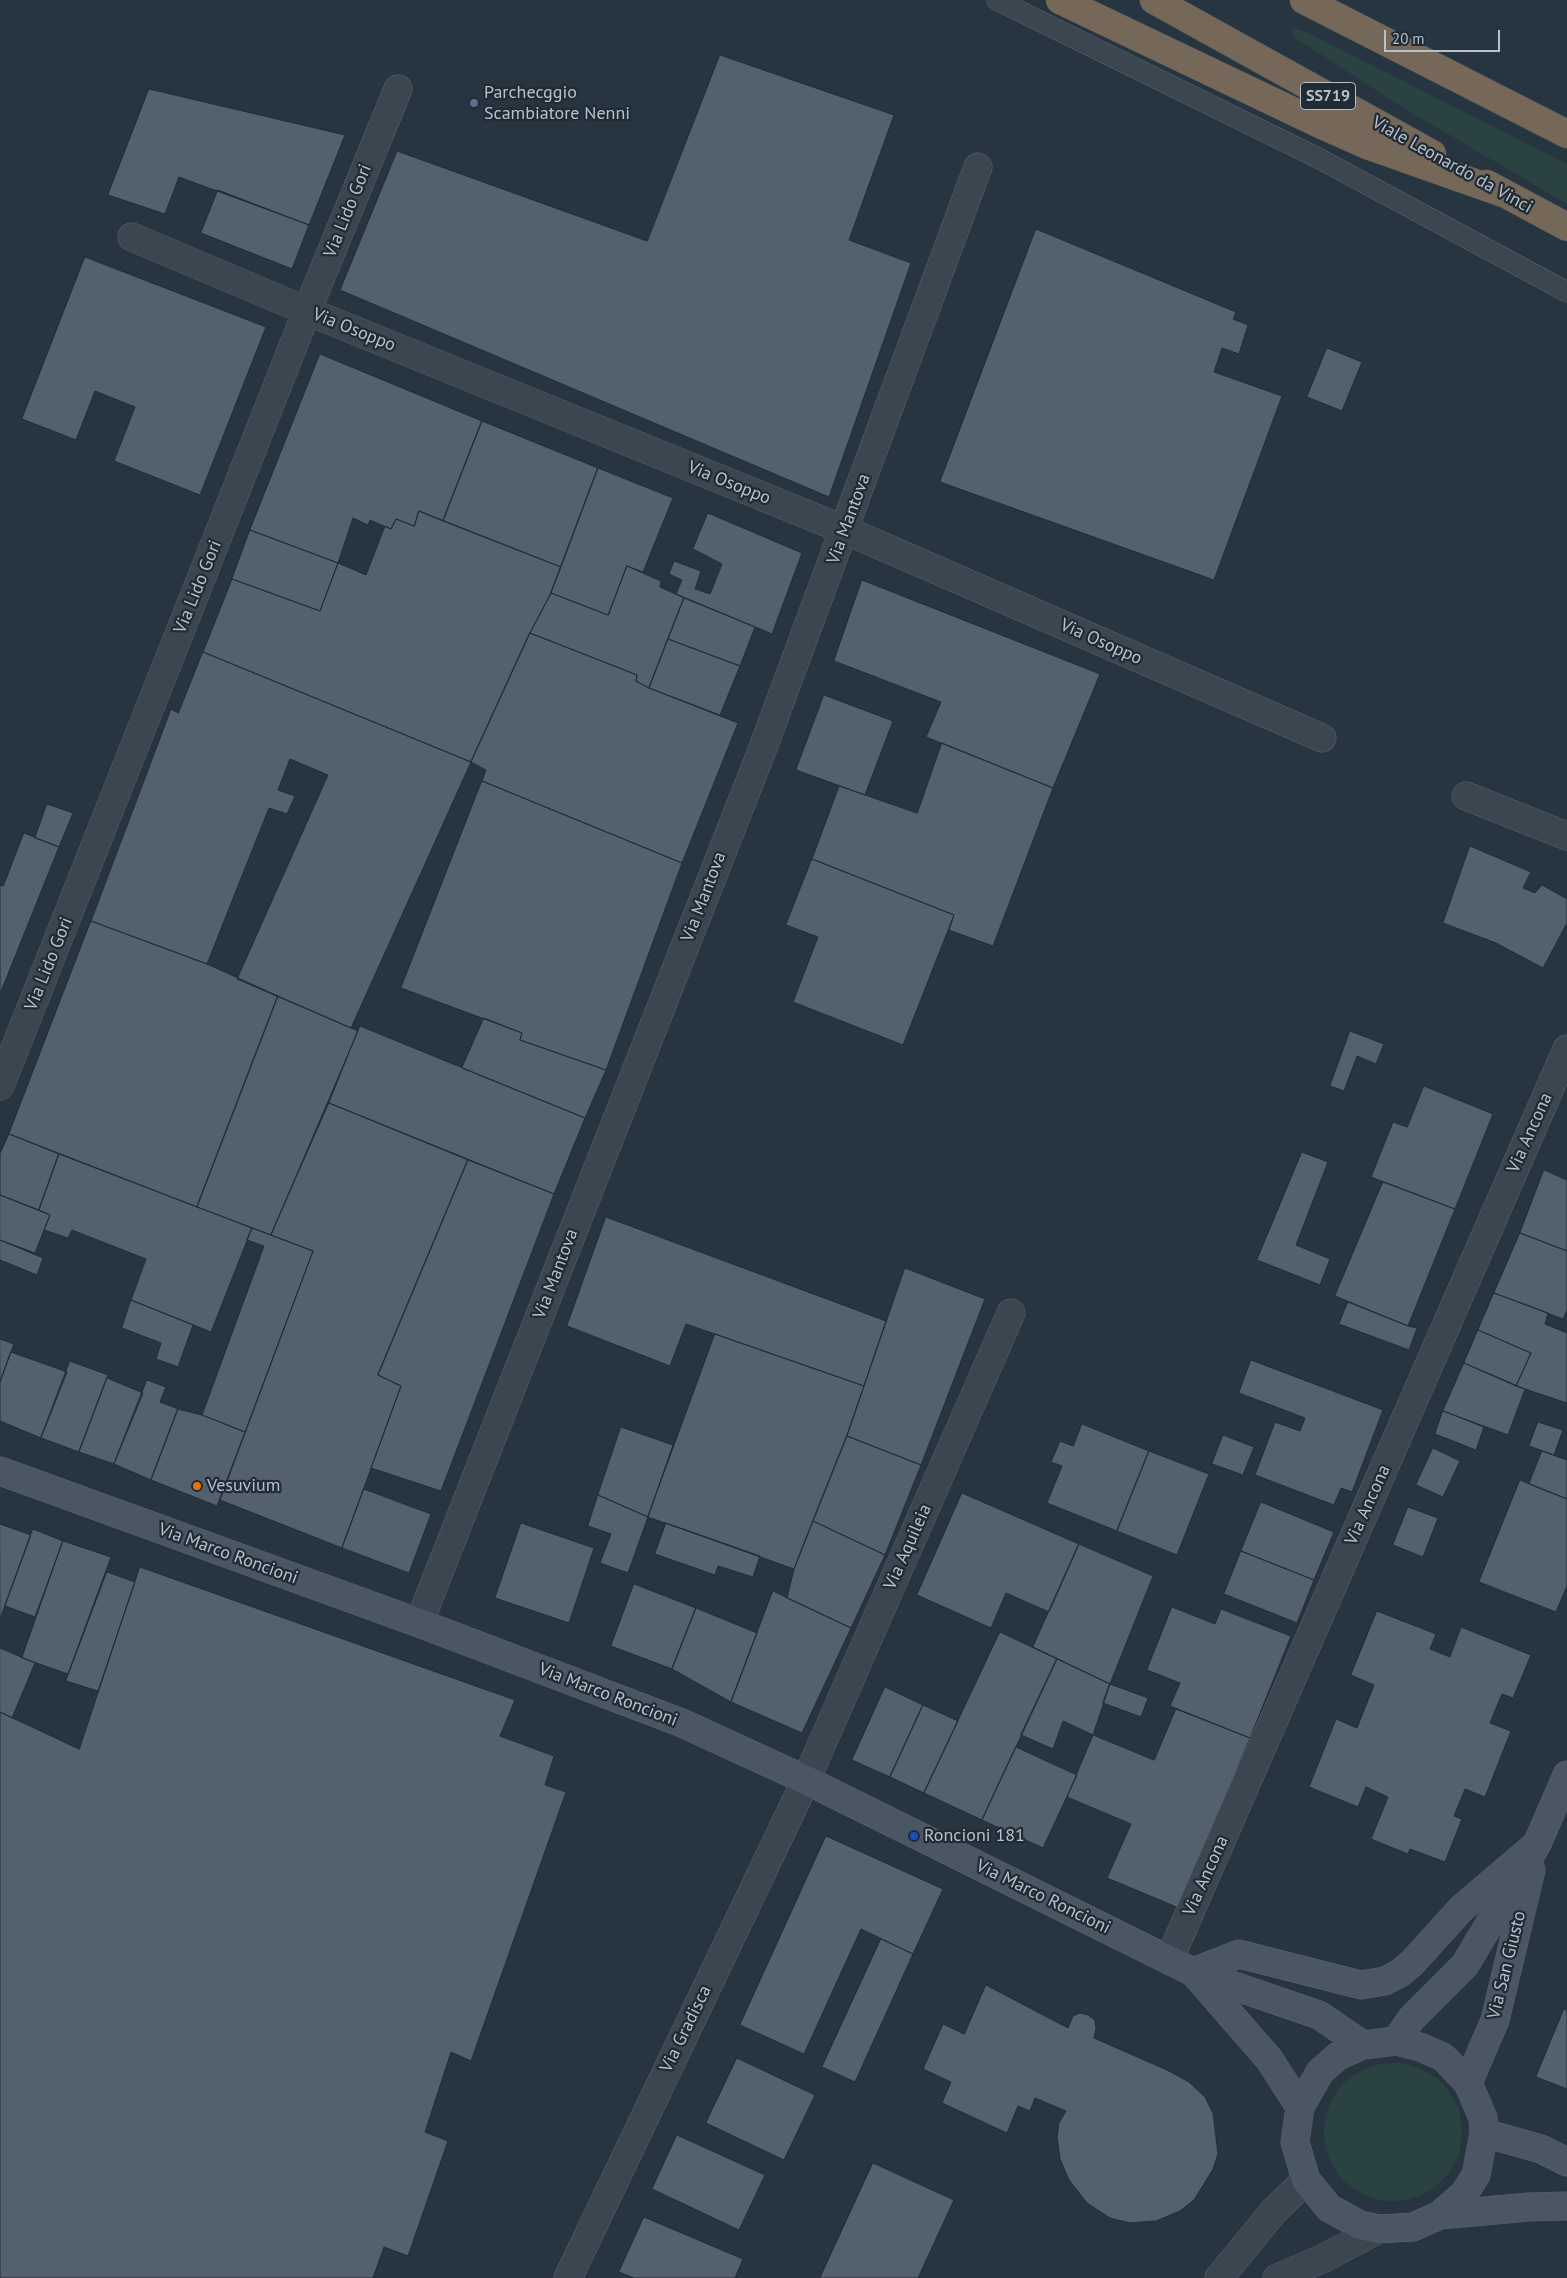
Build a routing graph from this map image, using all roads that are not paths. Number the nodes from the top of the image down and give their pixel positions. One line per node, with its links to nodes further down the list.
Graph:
1 (997, 0): 11 (lane)
2 (1060, 0): 8 (highway)
3 (1154, 0): 8 (highway, Viale Leonardo da Vinci / SS719)
4 (1304, 0): 6 (highway)
5 (398, 89): 12 (street, Via Lido Gori)
6 (1567, 134)
7 (978, 167): 13 (street, Via Mantova)
8 (1503, 193): 9 (highway, Viale Leonardo da Vinci / SS719)
9 (1567, 228)
10 (132, 237): 12 (street, Via Osoppo)
11 (1567, 292)
12 (307, 311): 13 (street, Via Osoppo); 18 (street, Via Lido Gori)
13 (845, 530): 14 (street, Via Osoppo); 21 (street, Via Mantova)
14 (1322, 738)
15 (1466, 796): 16 (street)
16 (1567, 836)
17 (1567, 1049): 25 (street, Via Ancona)
18 (0, 1086)
19 (1011, 1313): 23 (street, Via Aquileia)
20 (0, 1471): 21 (street, Via Marco Roncioni)
21 (419, 1623): 23 (street, Via Marco Roncioni)
22 (1567, 1775): 24 (street, Via San Giusto)
23 (806, 1780): 25 (street, Via Marco Roncioni); 36 (street, Via Gradisca)
24 (1537, 1844): 25 (street); 26 (street, Via San Giusto); 28 (street, Via San Giusto)
25 (1181, 1966): 27 (street, Via Marco Roncioni); 29 (street, Via Marco Roncioni)
26 (1396, 2041): 27 (street); 28 (street)
27 (1364, 2045): 29 (street)
28 (1468, 2083): 30 (street)
29 (1300, 2107): 32 (street)
30 (1484, 2134): 31 (street); 34 (street)
31 (1567, 2162)
32 (1306, 2180): 35 (street); 37 (street)
33 (1567, 2206): 34 (street)
34 (1440, 2215): 35 (street)
35 (1379, 2230): 38 (street)
36 (568, 2278)
37 (1219, 2278)
38 (1277, 2278)

